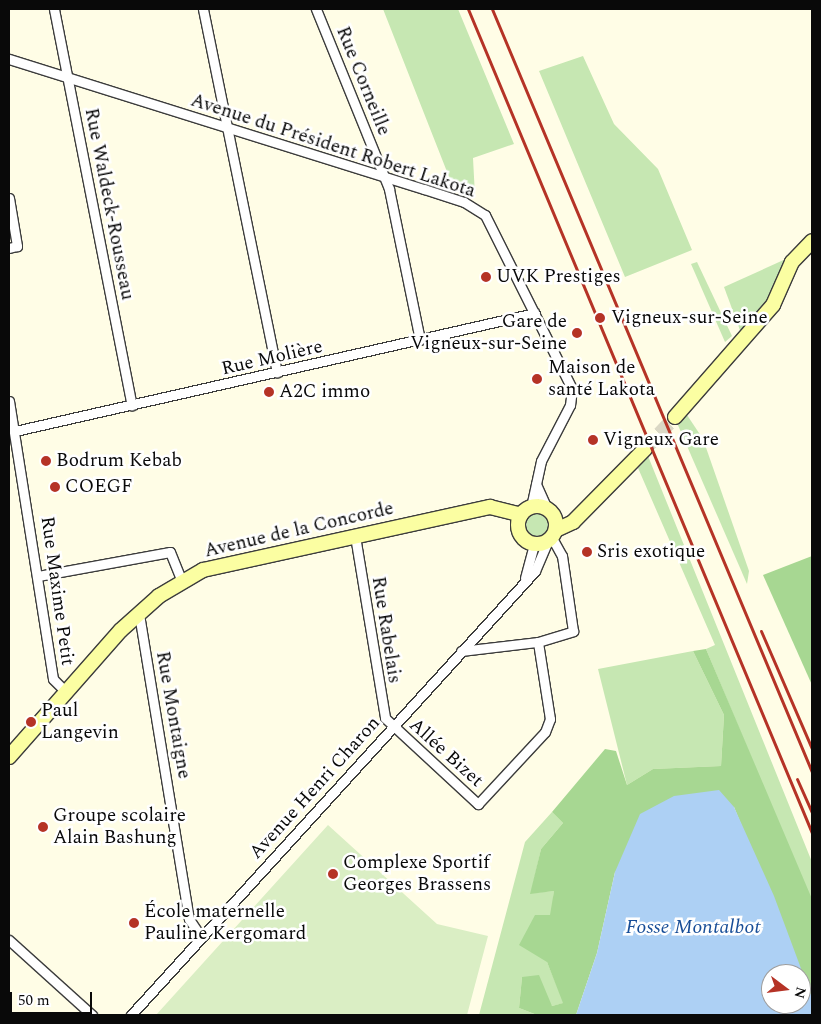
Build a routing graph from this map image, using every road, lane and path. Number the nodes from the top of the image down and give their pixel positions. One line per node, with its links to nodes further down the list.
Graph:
1 (54, 9): 5 (street, Rue Waldeck-Rousseau)
2 (203, 9): 6 (street)
3 (316, 9): 7 (street, Rue Corneille)
4 (9, 59): 5 (street, Avenue du Président Robert Lakota)
5 (68, 77): 6 (street, Avenue du Président Robert Lakota); 15 (street, Rue Waldeck-Rousseau)
6 (226, 127): 7 (street, Avenue du Président Robert Lakota); 13 (street)
7 (384, 177): 11 (street, Avenue du Président Robert Lakota); 12 (street, Rue Corneille)
8 (9, 198): 10 (street)
9 (812, 241): 16 (street)
10 (9, 248)
11 (535, 313): 12 (street, Rue Molière); 19 (street, Avenue du Président Robert Lakota)
12 (420, 340): 13 (street, Rue Molière)
13 (277, 374): 15 (street, Rue Molière)
14 (9, 400): 17 (street, Rue Maxime Petit)
15 (132, 405): 17 (street, Rue Molière)
16 (675, 417)
17 (15, 430): 24 (street, Rue Maxime Petit)
18 (645, 449): 23 (street)
19 (536, 484): 20 (street); 21 (street)
20 (547, 509): 21 (street, Avenue de la Concorde); 23 (street)
21 (526, 511): 22 (street, Avenue de la Concorde); 23 (street)
22 (355, 536): 25 (street, Avenue de la Concorde); 31 (street, Rue Rabelais)
23 (547, 538): 26 (street, Avenue Henri Charon); 26 (street, Avenue Henri Charon); 28 (street)
24 (38, 576): 25 (street); 30 (street, Rue Maxime Petit)
25 (182, 582): 27 (street, Avenue de la Concorde)
26 (522, 582): 29 (street, Avenue Henri Charon)
27 (139, 614): 30 (street, Avenue de la Concorde); 33 (street, Rue Montaigne)
28 (538, 642): 29 (street); 31 (street, Allée Bizet)
29 (461, 651): 31 (street, Avenue Henri Charon)
30 (67, 693): 32 (street, Avenue de la Concorde)
31 (393, 726): 33 (street, Avenue Henri Charon)
32 (9, 757)
33 (201, 937): 36 (street, Avenue Henri Charon)
34 (9, 940): 35 (street)
35 (92, 1015)
36 (131, 1015)

